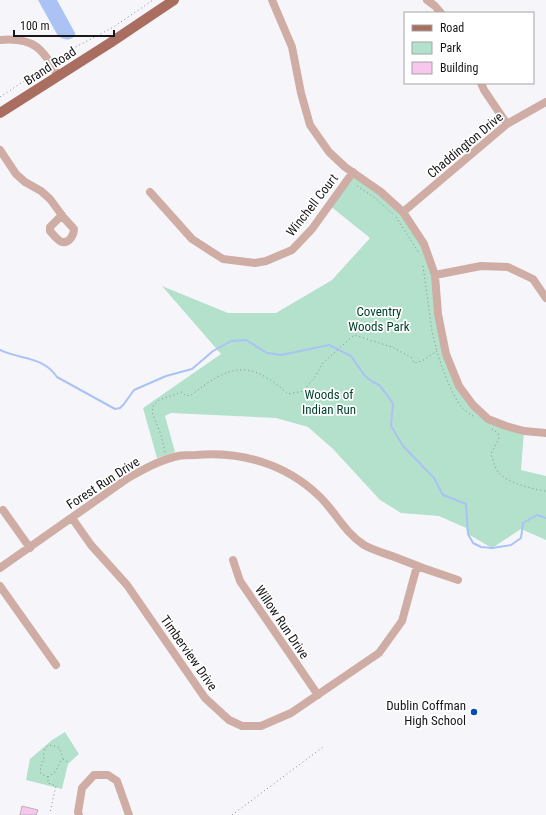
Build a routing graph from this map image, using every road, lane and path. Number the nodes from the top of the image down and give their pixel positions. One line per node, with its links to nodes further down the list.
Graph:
1 (154, 0): 7 (path)
2 (174, 0): 8 (main road, Brand Road)
3 (272, 0): 15 (street)
4 (427, 0): 5 (street)
5 (439, 12)
6 (0, 40): 7 (street)
7 (53, 66): 8 (street); 10 (path)
8 (58, 76): 12 (main road, Brand Road)
9 (481, 84): 13 (street)
10 (0, 97)
11 (545, 105): 13 (street, Chaddington Drive)
12 (0, 114)
13 (507, 124): 18 (street, Chaddington Drive)
14 (0, 150): 19 (street)
15 (353, 172): 17 (street, Winchell Court); 18 (street)
16 (357, 186): 20 (path)
17 (150, 192)
18 (403, 212): 22 (street)
19 (62, 215)
20 (419, 254)
21 (423, 267): 24 (path)
22 (435, 276): 23 (street); 27 (street)
23 (546, 298)
24 (437, 351): 25 (path); 28 (path)
25 (473, 416)
26 (492, 429): 29 (path)
27 (546, 433)
28 (166, 460): 31 (street, Forest Run Drive); 34 (street, Forest Run Drive)
29 (546, 491)
30 (3, 510): 32 (street)
31 (72, 518): 32 (street, Forest Run Drive); 39 (street, Timberview Drive)
32 (30, 548): 35 (street, Forest Run Drive)
33 (233, 560): 39 (street, Willow Run Drive)
34 (416, 566): 36 (street, Forest Run Drive); 39 (street, Timberview Drive)
35 (0, 568)
36 (458, 580)
37 (0, 586): 38 (street)
38 (56, 665)
39 (318, 695)
40 (323, 747): 47 (path)
41 (63, 758): 42 (path); 43 (path); 43 (path)
42 (69, 763)
43 (48, 777): 44 (path)
44 (50, 812)
45 (79, 815): 46 (street)
46 (130, 815)
47 (232, 815)

